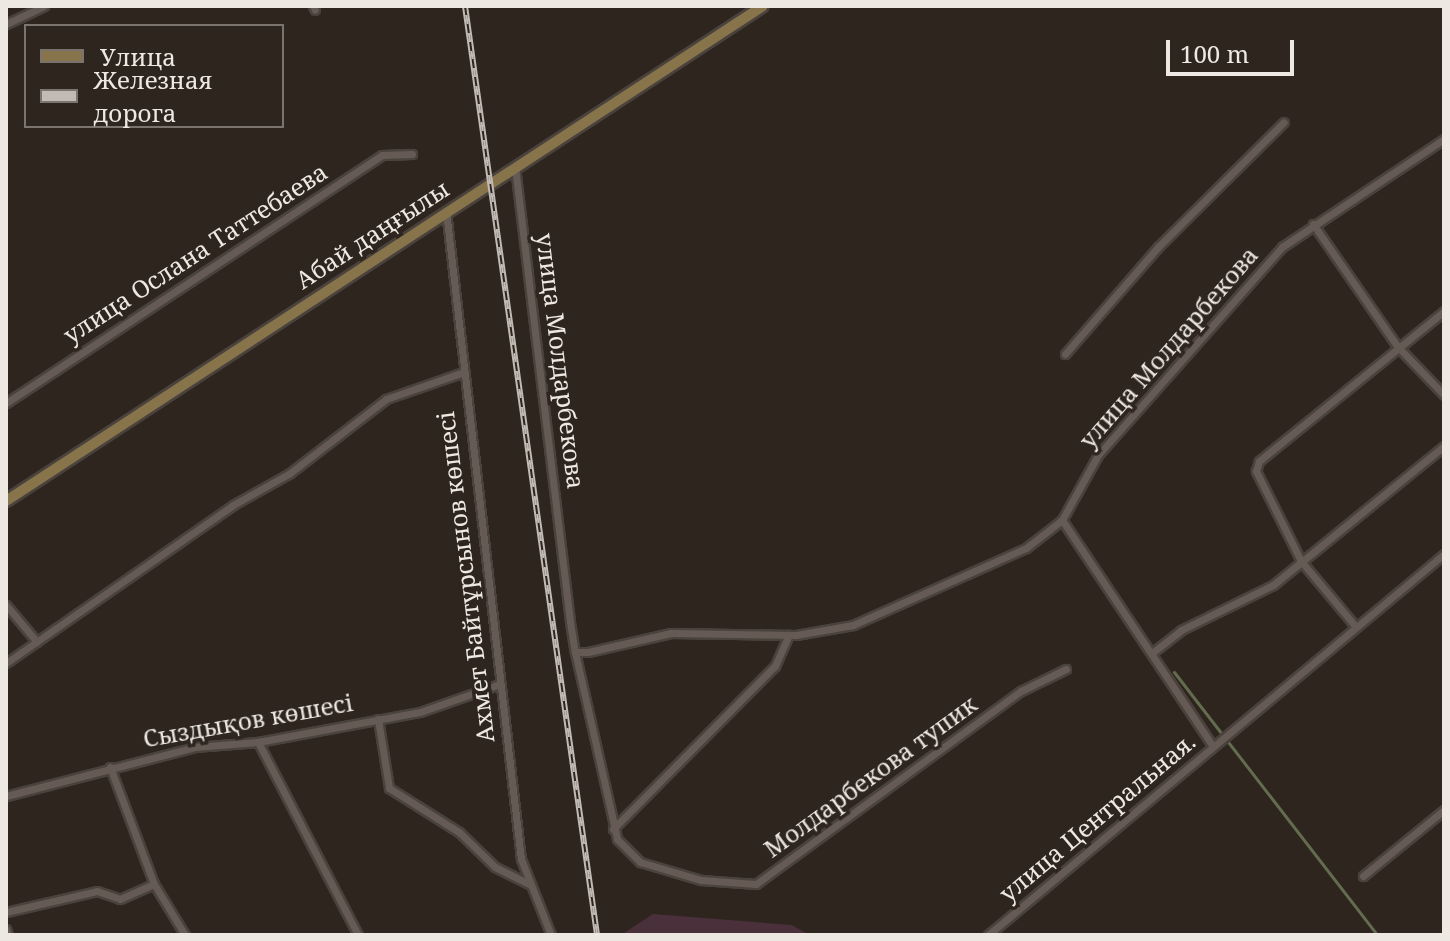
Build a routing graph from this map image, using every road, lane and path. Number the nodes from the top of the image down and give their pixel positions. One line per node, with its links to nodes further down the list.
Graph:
1 (44, 6): 3 (street)
2 (763, 6): 7 (street, Абай даңғылы)
3 (6, 24)
4 (1284, 122): 12 (street)
5 (1444, 139): 9 (street, улица Молдарбекова)
6 (412, 154): 15 (street, улица Ослана Таттебаева)
7 (515, 165): 8 (street, Абай даңғылы); 25 (street, улица Молдарбекова)
8 (445, 209): 13 (street, Ахмет Байтұрсынов көшесі); 17 (street, Абай даңғылы)
9 (1313, 224): 11 (street); 18 (street, улица Молдарбекова)
10 (1444, 311): 11 (street)
11 (1398, 347): 14 (street); 20 (street)
12 (1065, 354)
13 (461, 373): 24 (street); 29 (street, Ахмет Байтұрсынов көшесі)
14 (1444, 395)
15 (6, 403)
16 (1444, 446): 20 (street)
17 (6, 501)
18 (1062, 520): 23 (street, улица Молдарбекова); 26 (street)
19 (1444, 554): 22 (street, улица Центральная.)
20 (1301, 561): 22 (street); 26 (street)
21 (6, 605): 24 (street)
22 (1356, 627): 32 (street, улица Центральная.)
23 (789, 635): 25 (street, улица Молдарбекова); 36 (street)
24 (37, 642): 27 (street)
25 (575, 652): 36 (street)
26 (1152, 653): 32 (street)
27 (6, 663)
28 (1066, 669): 36 (street, Молдарбекова тупик)
29 (497, 685): 30 (street, Сыздықов көшесі); 39 (street, Ахмет Байтұрсынов көшесі)
30 (378, 719): 31 (street, Сыздықов көшесі); 39 (street)
31 (258, 742): 33 (street, Сыздықов көшесі); 45 (street)
32 (1212, 745): 46 (street, улица Центральная.)
33 (110, 767): 34 (street, Сыздықов көшесі); 38 (street)
34 (6, 796)
35 (1444, 810): 37 (street)
36 (613, 829)
37 (1363, 876)
38 (154, 884): 40 (street); 44 (street)
39 (531, 885): 42 (street, Ахмет Байтұрсынов көшесі)
40 (6, 912)
41 (6, 929): 43 (street)
42 (548, 933)
43 (8, 935)
44 (185, 935)
45 (358, 935)
46 (988, 935)

